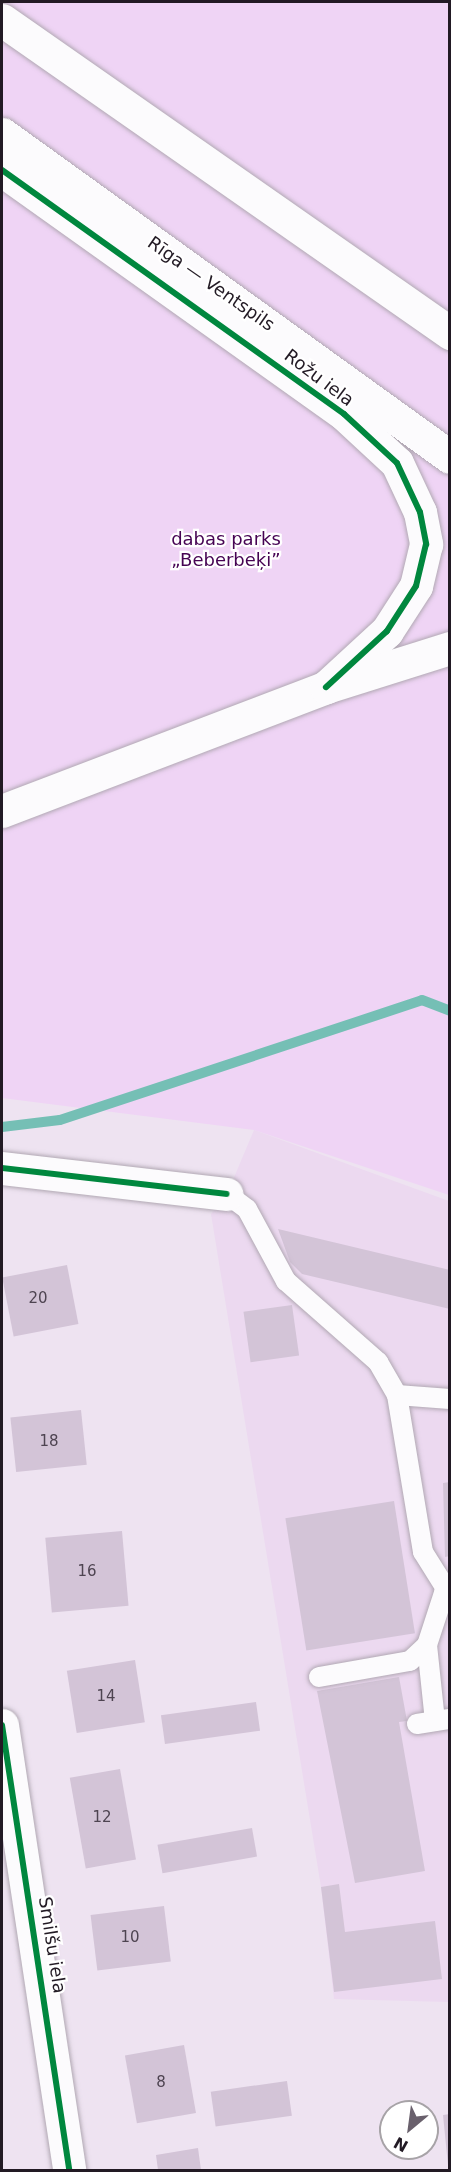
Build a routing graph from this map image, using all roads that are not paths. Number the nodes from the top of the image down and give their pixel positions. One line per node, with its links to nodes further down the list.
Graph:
1 (2, 20): 4 (main road)
2 (2, 134): 5 (main road, Rīga — Ventspils)
3 (2, 170): 7 (main road, Rožu iela)
4 (450, 333)
5 (450, 457)
6 (450, 648): 7 (main road, Rožu iela)
7 (326, 687): 8 (main road, Rožu iela)
8 (2, 811)
9 (2, 1168): 10 (main road)
10 (227, 1194): 11 (lane)
11 (396, 1395): 12 (lane); 13 (lane)
12 (450, 1399)
13 (448, 1594): 14 (lane)
14 (427, 1645): 15 (lane); 16 (lane)
15 (319, 1677)
16 (434, 1721)
17 (2, 1725): 18 (main road, Smilšu iela)
18 (69, 2170)

